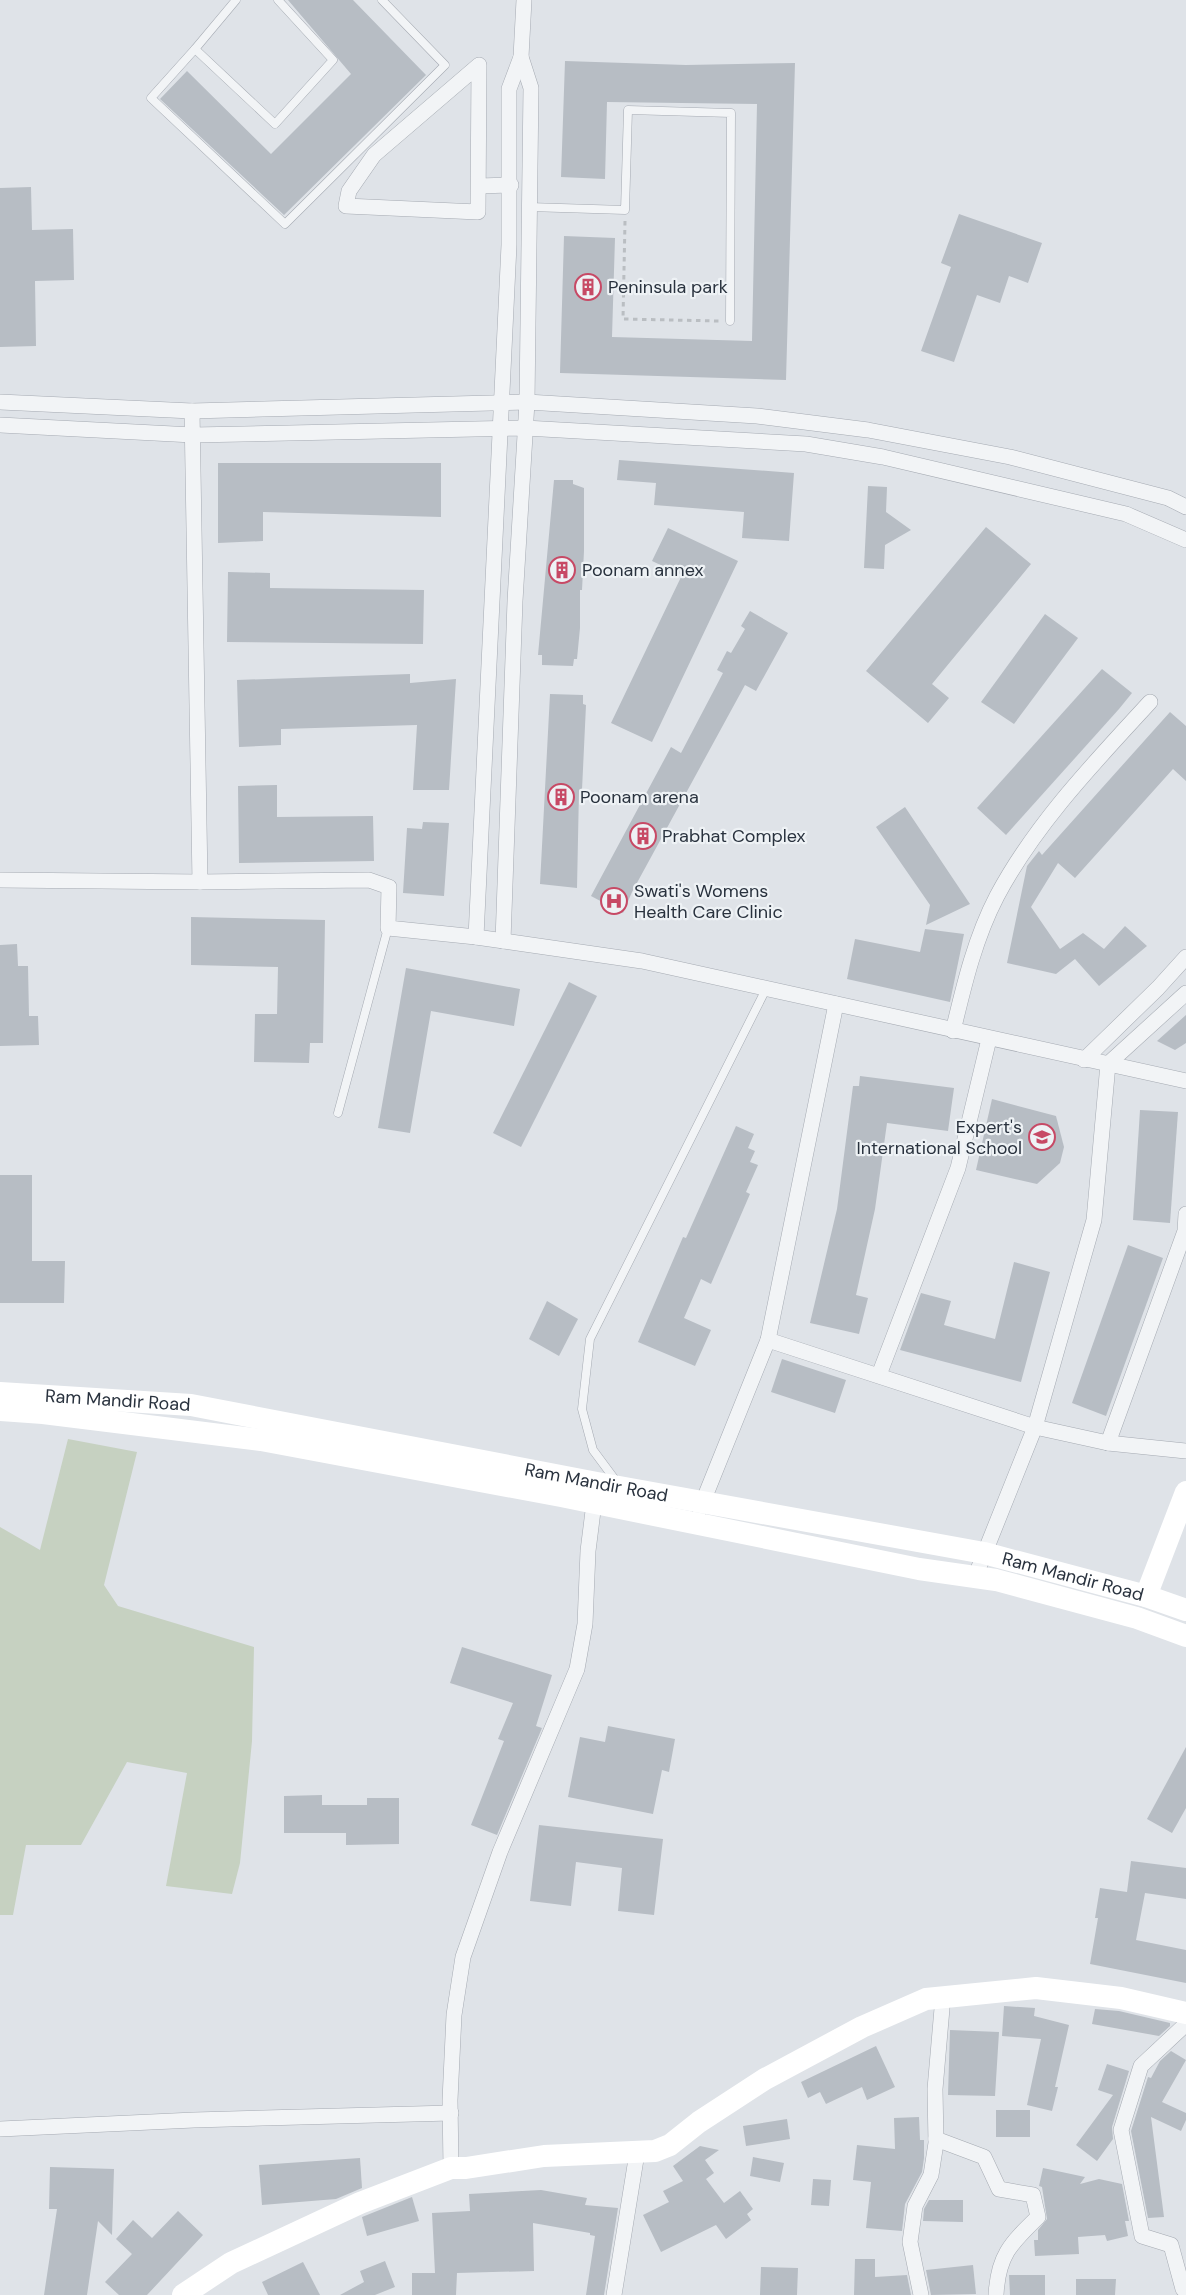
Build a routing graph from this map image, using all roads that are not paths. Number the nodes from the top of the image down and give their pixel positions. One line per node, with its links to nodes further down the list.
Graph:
1 (236, 0): 5 (lane)
2 (278, 0): 5 (lane)
3 (382, 0): 5 (lane)
4 (524, 0): 6 (street)
5 (195, 49)
6 (521, 57): 7 (street); 9 (street)
7 (511, 185): 8 (street); 12 (street)
8 (479, 186): 8 (street)
9 (529, 207): 10 (lane); 13 (street)
10 (730, 321)
11 (0, 402): 14 (street)
12 (502, 402): 13 (street); 14 (street); 17 (street)
13 (527, 402): 16 (street); 19 (street)
14 (192, 411): 18 (street)
15 (0, 425): 18 (street)
16 (525, 428): 17 (street); 20 (street); 30 (street)
17 (500, 429): 18 (street); 29 (street)
18 (193, 435): 27 (street)
19 (915, 439): 20 (street); 21 (street)
20 (910, 463): 22 (street)
21 (1038, 465): 22 (street); 23 (street)
22 (1032, 492): 24 (street)
23 (1186, 507)
24 (1186, 540)
25 (1150, 702): 35 (street)
26 (0, 880): 27 (street)
27 (200, 882): 28 (street)
28 (388, 928): 29 (street); 40 (lane)
29 (476, 937): 30 (street)
30 (502, 941): 32 (street)
31 (1186, 957): 37 (street)
32 (766, 988): 34 (street); 49 (lane)
33 (1186, 993): 38 (street)
34 (836, 1004): 35 (street); 42 (street)
35 (953, 1031): 36 (street)
36 (989, 1039): 37 (street); 43 (street)
37 (1084, 1060): 38 (street)
38 (1108, 1064): 39 (street); 46 (street)
39 (1186, 1081)
40 (338, 1113)
41 (1186, 1214): 47 (street)
42 (768, 1340): 43 (street); 52 (street)
43 (879, 1376): 46 (street)
44 (0, 1393): 51 (main road, Ram Mandir Road)
45 (0, 1410): 51 (main road)
46 (1035, 1426): 47 (street); 54 (street)
47 (1108, 1443): 48 (street)
48 (1186, 1451)
49 (620, 1486): 51 (main road, Ram Mandir Road); 52 (main road, Ram Mandir Road)
50 (1186, 1491): 56 (main road)
51 (596, 1493): 53 (main road); 62 (street)
52 (702, 1501): 53 (street); 54 (main road, Ram Mandir Road)
53 (697, 1525): 55 (main road)
54 (984, 1553): 55 (street); 56 (main road, Ram Mandir Road)
55 (975, 1577): 58 (main road)
56 (1146, 1596): 57 (main road, Ram Mandir Road)
57 (1186, 1610)
58 (1186, 1636)
59 (943, 1998): 60 (main road); 64 (street); 65 (main road)
60 (1186, 2013)
61 (1186, 2024): 67 (street)
62 (450, 2113): 63 (street); 66 (street)
63 (0, 2129)
64 (936, 2139): 70 (street); 71 (street)
65 (637, 2153): 66 (main road); 69 (street)
66 (451, 2168): 68 (main road)
67 (1186, 2290)
68 (183, 2295)
69 (614, 2295)
70 (921, 2295)
71 (996, 2295)

